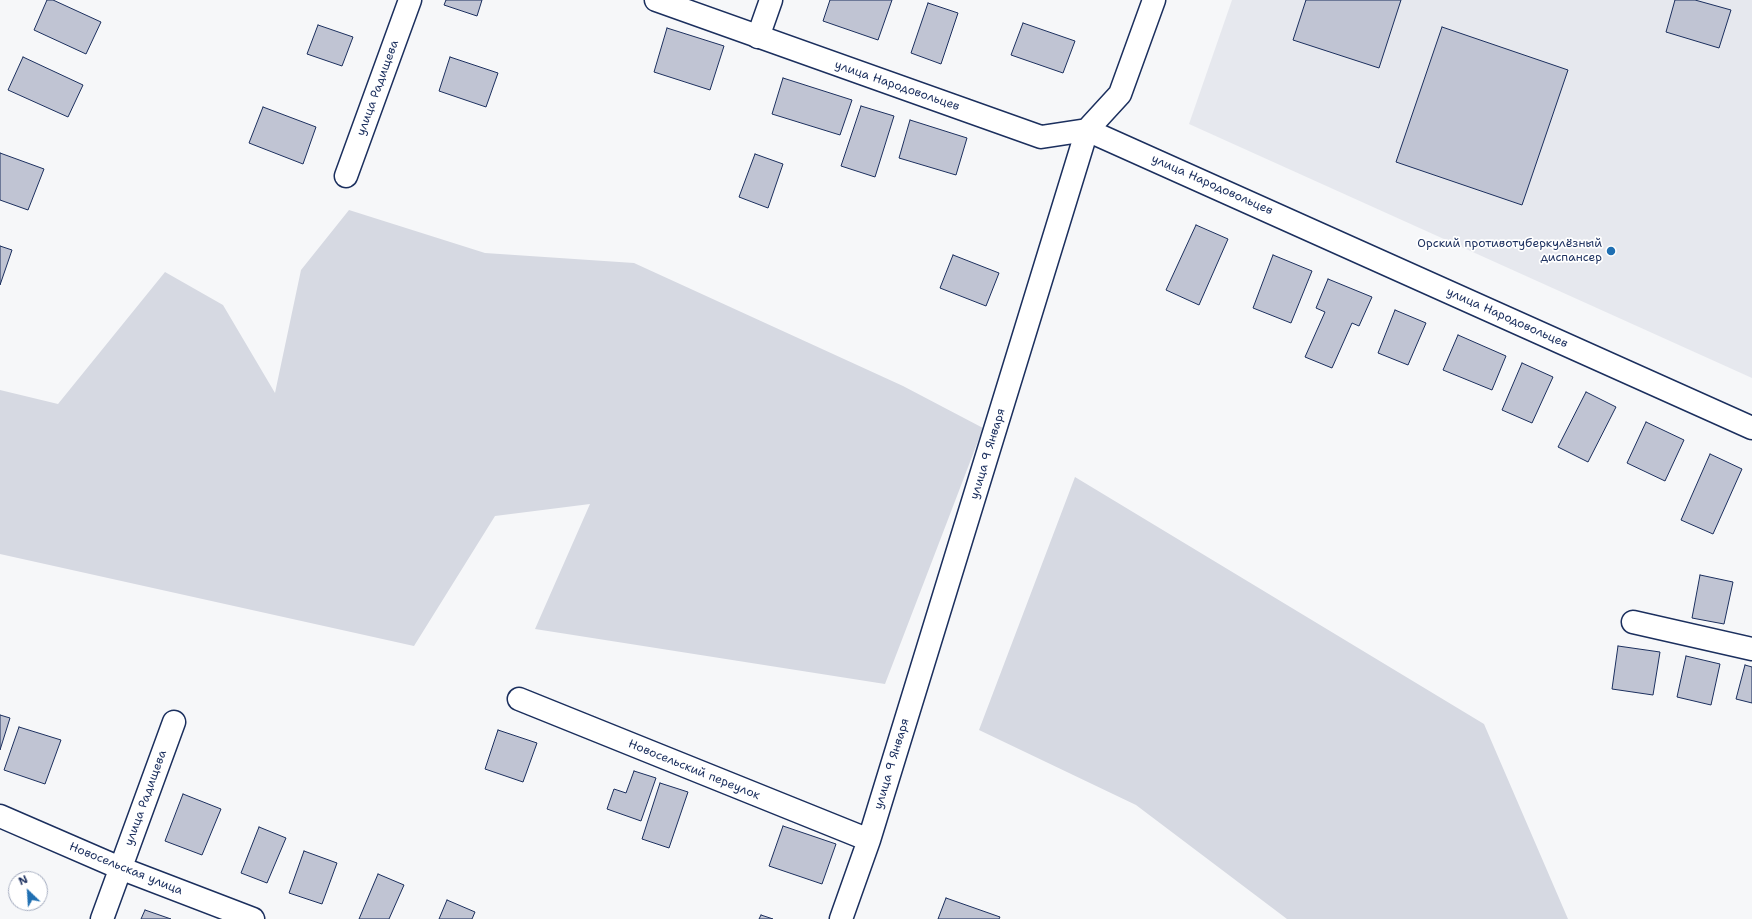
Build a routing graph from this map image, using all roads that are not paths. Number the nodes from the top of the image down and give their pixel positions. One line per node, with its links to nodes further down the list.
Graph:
1 (410, 0): 7 (street, улица Радищева)
2 (656, 0): 5 (street, улица Народовольцев)
3 (771, 0): 5 (street)
4 (1154, 0): 6 (street, улица 9 Января)
5 (758, 37): 6 (street, улица Народовольцев)
6 (1087, 130): 8 (street, улица Народовольцев); 14 (street, улица 9 Января)
7 (346, 176)
8 (1752, 428)
9 (1633, 622): 10 (street)
10 (1752, 649)
11 (519, 699): 14 (street, Новосельский переулок)
12 (174, 722): 15 (street, улица Радищева)
13 (0, 816): 15 (street, Новосельская улица)
14 (869, 840): 18 (street, улица 9 Января)
15 (120, 868): 16 (street, улица Радищева); 17 (street, Новосельская улица)
16 (102, 919)
17 (253, 919)
18 (841, 919)

